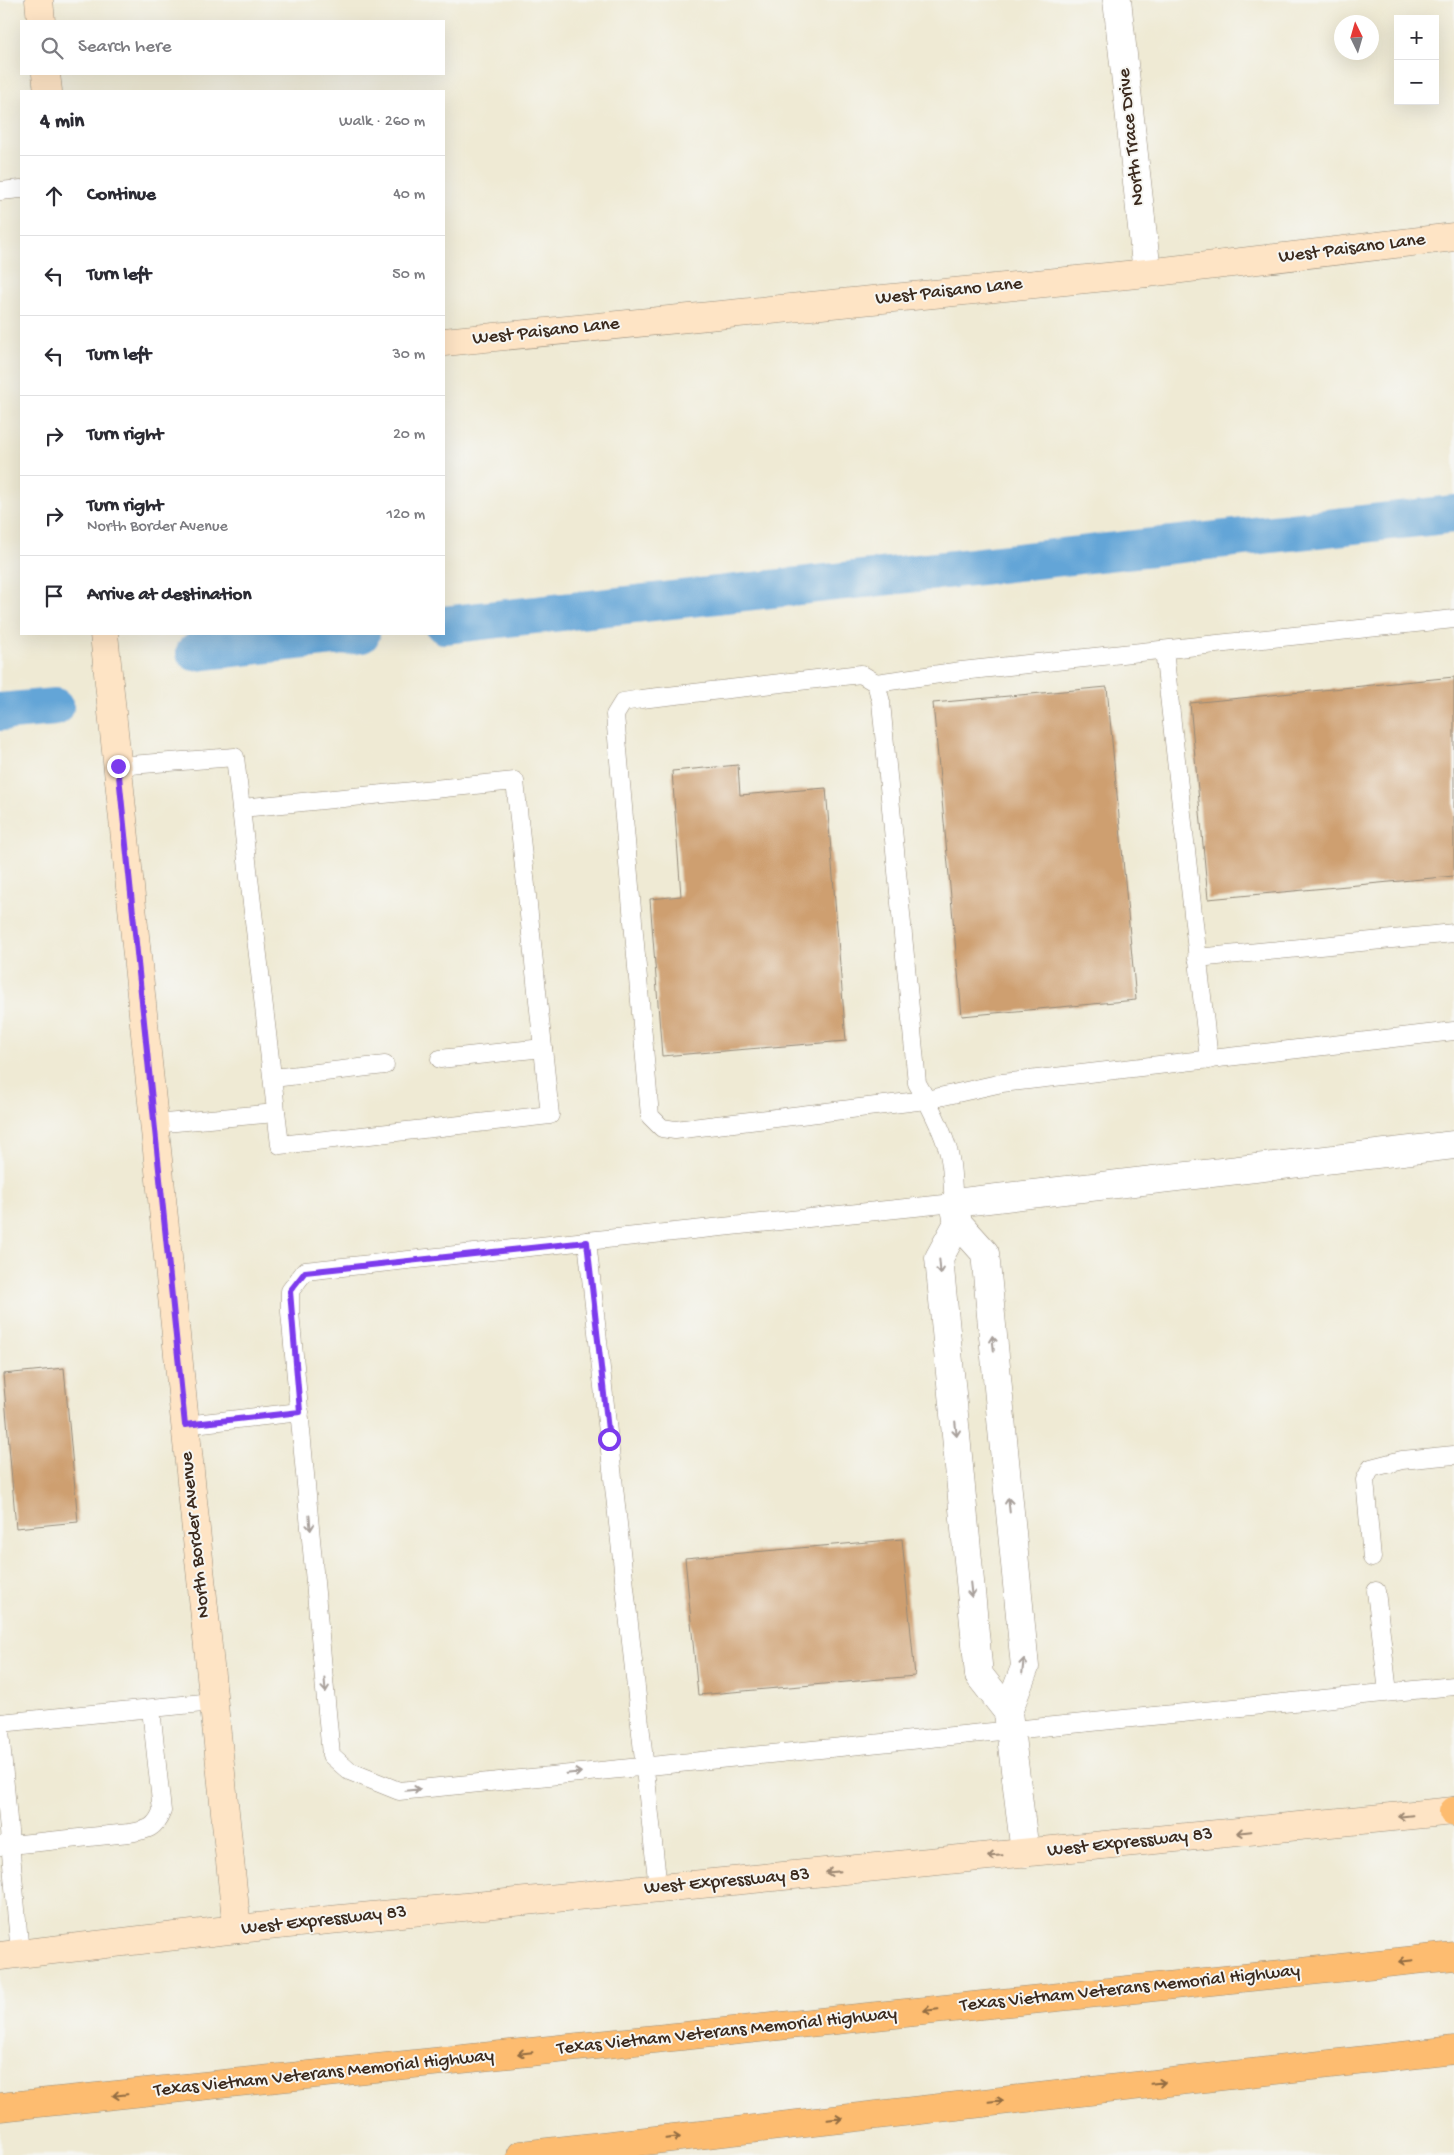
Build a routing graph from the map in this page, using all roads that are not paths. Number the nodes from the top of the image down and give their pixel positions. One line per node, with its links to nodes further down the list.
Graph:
1 (39, 0): 3 (street)
2 (1117, 0): 9 (street, North Trace Drive)
3 (41, 20)
4 (46, 75): 5 (street)
5 (48, 90)
6 (20, 189): 7 (lane)
7 (0, 191)
8 (1454, 237): 9 (street, West Paisano Lane)
9 (1147, 273): 10 (street, West Paisano Lane)
10 (445, 342)
11 (1454, 619): 13 (lane)
12 (104, 635): 15 (street, North Border Avenue)
13 (1164, 650): 14 (lane); 18 (lane)
14 (876, 683): 25 (lane); 25 (lane)
15 (118, 766): 16 (lane); 27 (street, North Border Avenue)
16 (242, 808): 20 (lane); 24 (lane)
17 (1454, 934): 18 (lane)
18 (1197, 958): 22 (lane)
19 (1454, 1031): 22 (lane)
20 (543, 1048): 21 (lane); 26 (lane)
21 (440, 1059)
22 (1209, 1060): 25 (lane)
23 (385, 1065): 24 (lane)
24 (273, 1078): 26 (lane)
25 (926, 1100): 29 (lane)
26 (276, 1112): 27 (lane)
27 (154, 1124): 32 (street, North Border Avenue)
28 (1454, 1145): 29 (street)
29 (956, 1213): 30 (lane); 40 (street, one-way to 40); 40 (street, one-way to 29)
30 (587, 1242): 31 (lane); 43 (lane)
31 (300, 1412): 32 (lane); 43 (lane, one-way to 43)
32 (185, 1425): 38 (street, North Border Avenue)
33 (1454, 1455): 34 (lane)
34 (1372, 1558)
35 (1376, 1591): 37 (lane)
36 (1454, 1686): 37 (lane)
37 (1388, 1692): 40 (lane)
38 (213, 1702): 39 (lane); 48 (street, North Border Avenue)
39 (151, 1709): 41 (lane); 45 (lane)
40 (1009, 1721): 43 (lane); 46 (street)
41 (0, 1723)
42 (0, 1730): 45 (lane)
43 (644, 1766): 47 (lane)
44 (1454, 1811): 46 (street, West Expressway 83, one-way to 46)
45 (5, 1846): 49 (lane)
46 (1025, 1853): 47 (street, West Expressway 83, one-way to 47)
47 (658, 1888): 48 (street, West Expressway 83)
48 (236, 1929): 49 (street, West Expressway 83)
49 (10, 1955)
50 (1454, 1956): 52 (highway, Texas Vietnam Veterans Memorial Highway, one-way to 52)
51 (1454, 2050): 53 (highway, one-way to 51)
52 (0, 2108)
53 (521, 2155)

